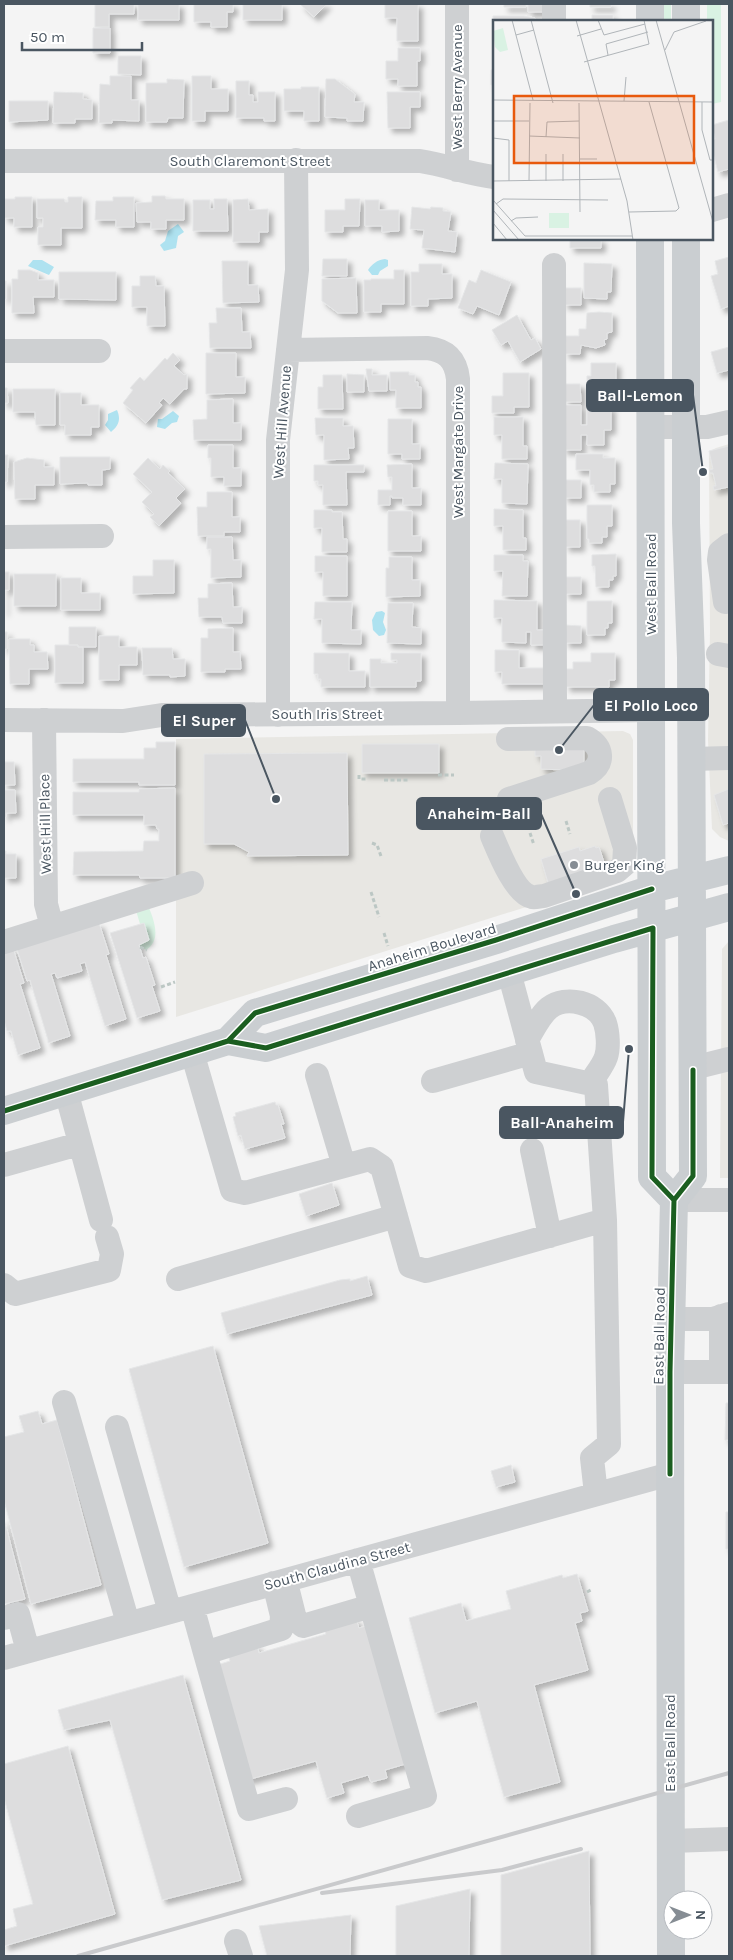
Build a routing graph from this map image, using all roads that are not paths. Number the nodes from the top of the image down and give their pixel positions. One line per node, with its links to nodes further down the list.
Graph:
1 (457, 4): 10 (street, West Berry Avenue)
2 (554, 4): 5 (street)
3 (650, 4): 6 (main road)
4 (686, 4): 7 (main road)
5 (554, 20)
6 (650, 20)
7 (686, 20)
8 (296, 160): 9 (street, South Claremont Street); 10 (street, South Claremont Street); 17 (street, West Hill Avenue)
9 (4, 161)
10 (457, 170): 11 (street, South Claremont Street)
11 (493, 177)
12 (729, 205): 13 (street)
13 (713, 210)
14 (650, 240): 21 (main road, West Ball Road)
15 (686, 240): 22 (main road)
16 (554, 265): 28 (street)
17 (288, 350): 29 (street, West Margate Drive); 30 (street, West Hill Avenue)
18 (98, 351): 19 (street)
19 (4, 352)
20 (729, 422): 22 (street)
21 (651, 427): 22 (street); 27 (main road, West Ball Road)
22 (686, 427): 35 (main road)
23 (102, 536): 24 (street)
24 (4, 537)
25 (729, 545): 26 (street)
26 (725, 602)
27 (652, 710): 28 (street, South Iris Street); 42 (main road, West Ball Road)
28 (555, 711): 29 (street, South Iris Street)
29 (458, 714): 30 (street, South Iris Street)
30 (278, 715): 32 (street, South Iris Street)
31 (4, 720): 32 (street, South Iris Street)
32 (44, 720): 45 (street, West Hill Place)
33 (508, 739): 36 (street)
34 (729, 758): 35 (street)
35 (692, 759): 40 (main road)
36 (509, 799)
37 (610, 799): 38 (street)
38 (492, 836)
39 (729, 870): 40 (main road, Anaheim Boulevard)
40 (692, 879): 42 (main road, Anaheim Boulevard); 44 (main road)
41 (192, 883): 45 (street)
42 (652, 889): 46 (main road, West Ball Road); 49 (main road, Anaheim Boulevard)
43 (729, 907): 44 (main road, Anaheim Boulevard)
44 (693, 917): 46 (main road, Anaheim Boulevard); 53 (main road)
45 (52, 927): 47 (street)
46 (653, 928): 48 (main road, Anaheim Boulevard); 63 (main road)
47 (4, 942)
48 (509, 972): 49 (main road, Anaheim Boulevard); 50 (street)
49 (228, 1041): 51 (main road, Anaheim Boulevard)
50 (529, 1046): 55 (street); 56 (street); 56 (street)
51 (192, 1052): 57 (main road, Anaheim Boulevard); 62 (street)
52 (729, 1058): 53 (street)
53 (693, 1070): 63 (main road)
54 (318, 1075): 62 (street)
55 (433, 1081)
56 (590, 1084): 66 (street)
57 (66, 1091): 58 (main road, Anaheim Boulevard); 59 (street)
58 (4, 1111)
59 (79, 1144): 61 (street); 69 (street)
60 (532, 1150): 67 (street)
61 (4, 1165)
62 (344, 1166): 65 (street)
63 (674, 1200): 64 (street); 71 (main road, East Ball Road)
64 (729, 1200)
65 (396, 1216): 67 (street); 68 (street)
66 (605, 1220): 67 (street); 77 (street)
67 (550, 1236)
68 (178, 1279)
69 (4, 1285)
70 (725, 1315): 71 (street); 73 (street)
71 (671, 1319): 72 (main road, East Ball Road)
72 (670, 1372): 73 (street); 76 (main road, East Ball Road)
73 (725, 1372)
74 (64, 1402): 83 (street)
75 (117, 1427): 81 (street)
76 (670, 1474): 77 (street, South Claudina Street); 90 (main road, East Ball Road)
77 (596, 1494): 78 (street, South Claudina Street)
78 (358, 1560): 79 (street, South Claudina Street); 80 (street)
79 (280, 1581): 80 (street); 81 (street, South Claudina Street); 85 (street)
80 (371, 1606): 88 (street)
81 (181, 1609): 83 (street, South Claudina Street); 85 (street)
82 (4, 1618): 84 (street)
83 (128, 1623): 84 (street, South Claudina Street)
84 (28, 1651): 86 (street, South Claudina Street)
85 (205, 1653): 87 (street)
86 (4, 1658)
87 (286, 1799)
88 (358, 1816)
89 (729, 1839): 90 (street)
90 (670, 1841): 91 (main road, East Ball Road)
91 (671, 1956)

